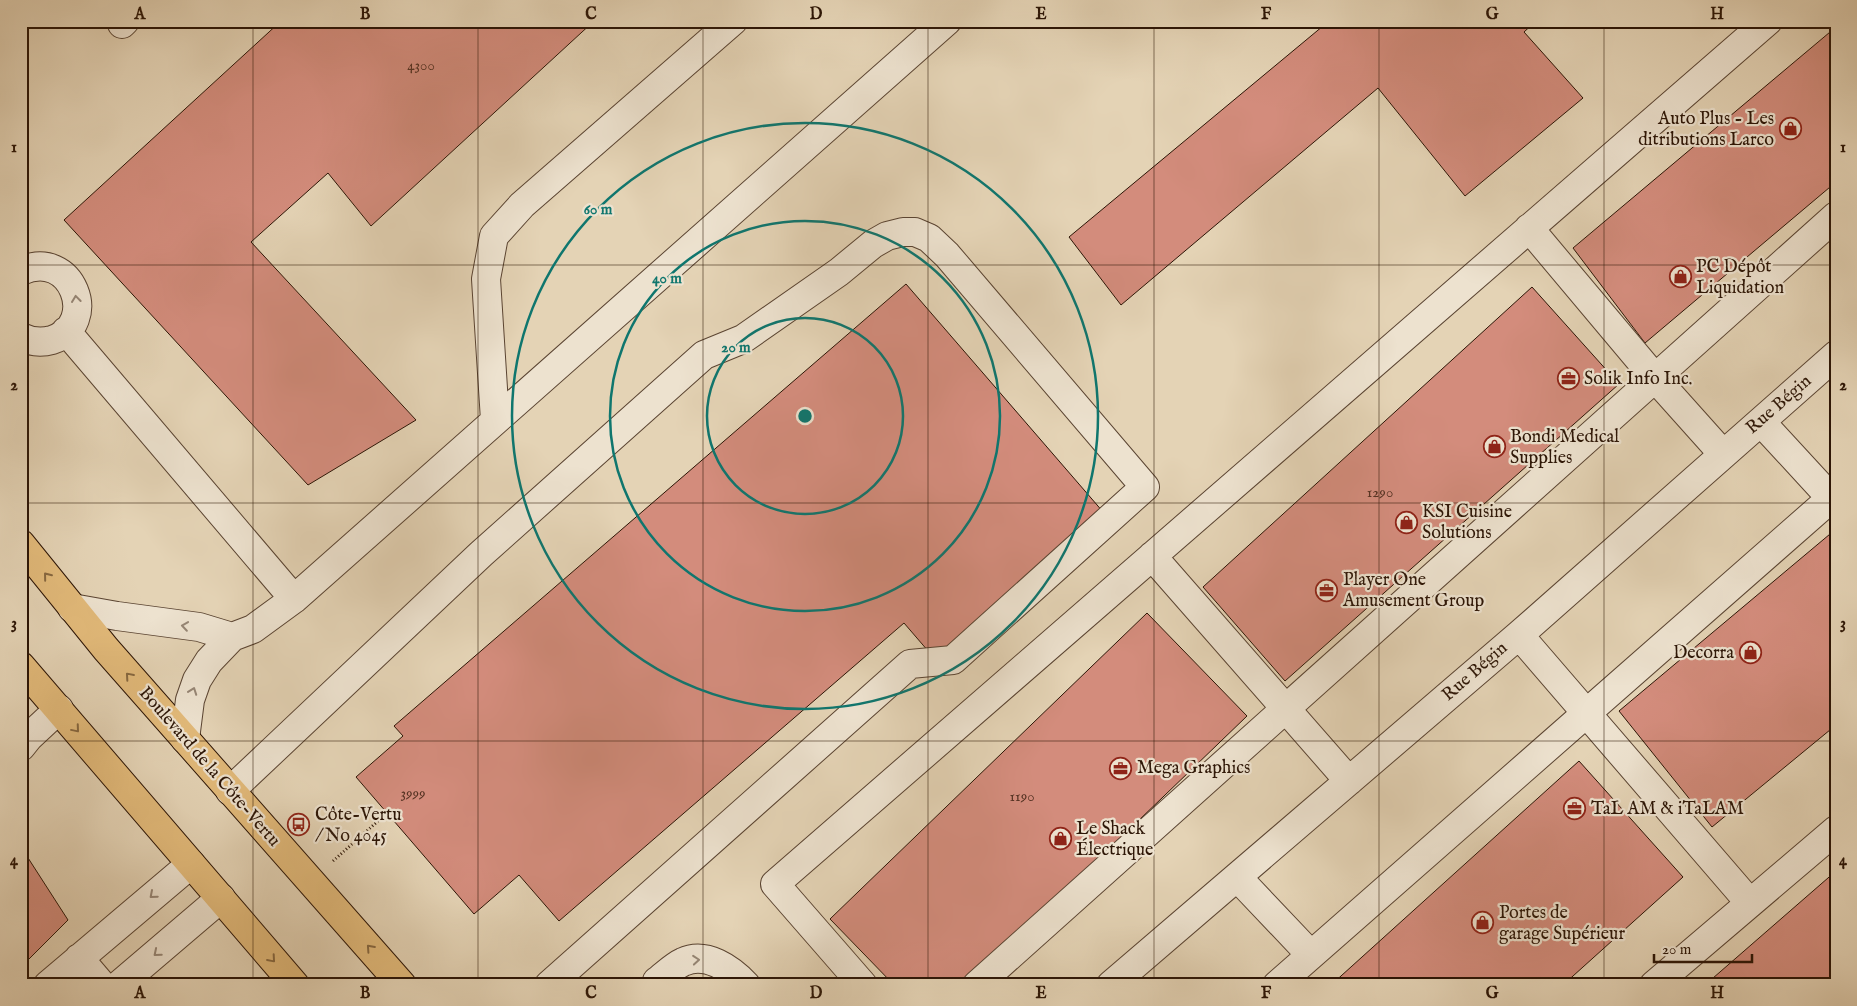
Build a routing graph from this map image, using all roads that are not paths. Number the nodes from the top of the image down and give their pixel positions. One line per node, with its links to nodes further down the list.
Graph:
1 (733, 21): 11 (street)
2 (947, 21): 11 (street)
3 (1768, 21): 5 (street)
4 (1836, 216): 10 (street)
5 (1529, 228): 10 (street); 16 (street)
6 (21, 272): 7 (street, one-way to 6)
7 (66, 331): 8 (street); 17 (street)
8 (21, 337)
9 (1836, 355): 12 (street, Rue Bégin)
10 (1655, 378): 13 (street); 23 (street)
11 (495, 420): 17 (street)
12 (1760, 422): 13 (street, Rue Bégin); 14 (street)
13 (1723, 454): 19 (street, Rue Bégin)
14 (1833, 496): 24 (street)
15 (21, 544): 18 (main road, Boulevard de la Côte-Vertu, one-way to 15)
16 (1152, 556): 23 (street); 44 (street)
17 (294, 600): 20 (street)
18 (72, 608): 20 (street, one-way to 18); 25 (main road, Boulevard de la Côte-Vertu, one-way to 18)
19 (1519, 635): 24 (street); 27 (street, Rue Bégin)
20 (232, 637): 25 (street, one-way to 20)
21 (21, 666): 22 (main road)
22 (59, 709): 26 (street); 30 (main road, one-way to 30)
23 (1285, 709): 27 (street); 45 (street)
24 (1586, 713): 33 (street); 34 (street)
25 (185, 739): 28 (main road, Boulevard de la Côte-Vertu)
26 (21, 747)
27 (1349, 781): 31 (street, Rue Bégin)
28 (230, 791): 40 (main road, Boulevard de la Côte-Vertu, one-way to 28); 41 (street)
29 (1836, 830): 33 (street)
30 (191, 864): 32 (main road); 35 (street, one-way to 35)
31 (1237, 877): 34 (street); 46 (street, Rue Bégin)
32 (221, 898): 38 (street, one-way to 38); 39 (main road, one-way to 39)
33 (1750, 903): 48 (street)
34 (1311, 955): 47 (street)
35 (79, 958): 36 (street); 37 (street)
36 (48, 985)
37 (102, 985)
38 (119, 985)
39 (295, 985)
40 (402, 985)
41 (549, 985)
42 (656, 985): 43 (street, one-way to 43)
43 (746, 985)
44 (863, 985)
45 (977, 985)
46 (1111, 985)
47 (1277, 985)
48 (1654, 985)

